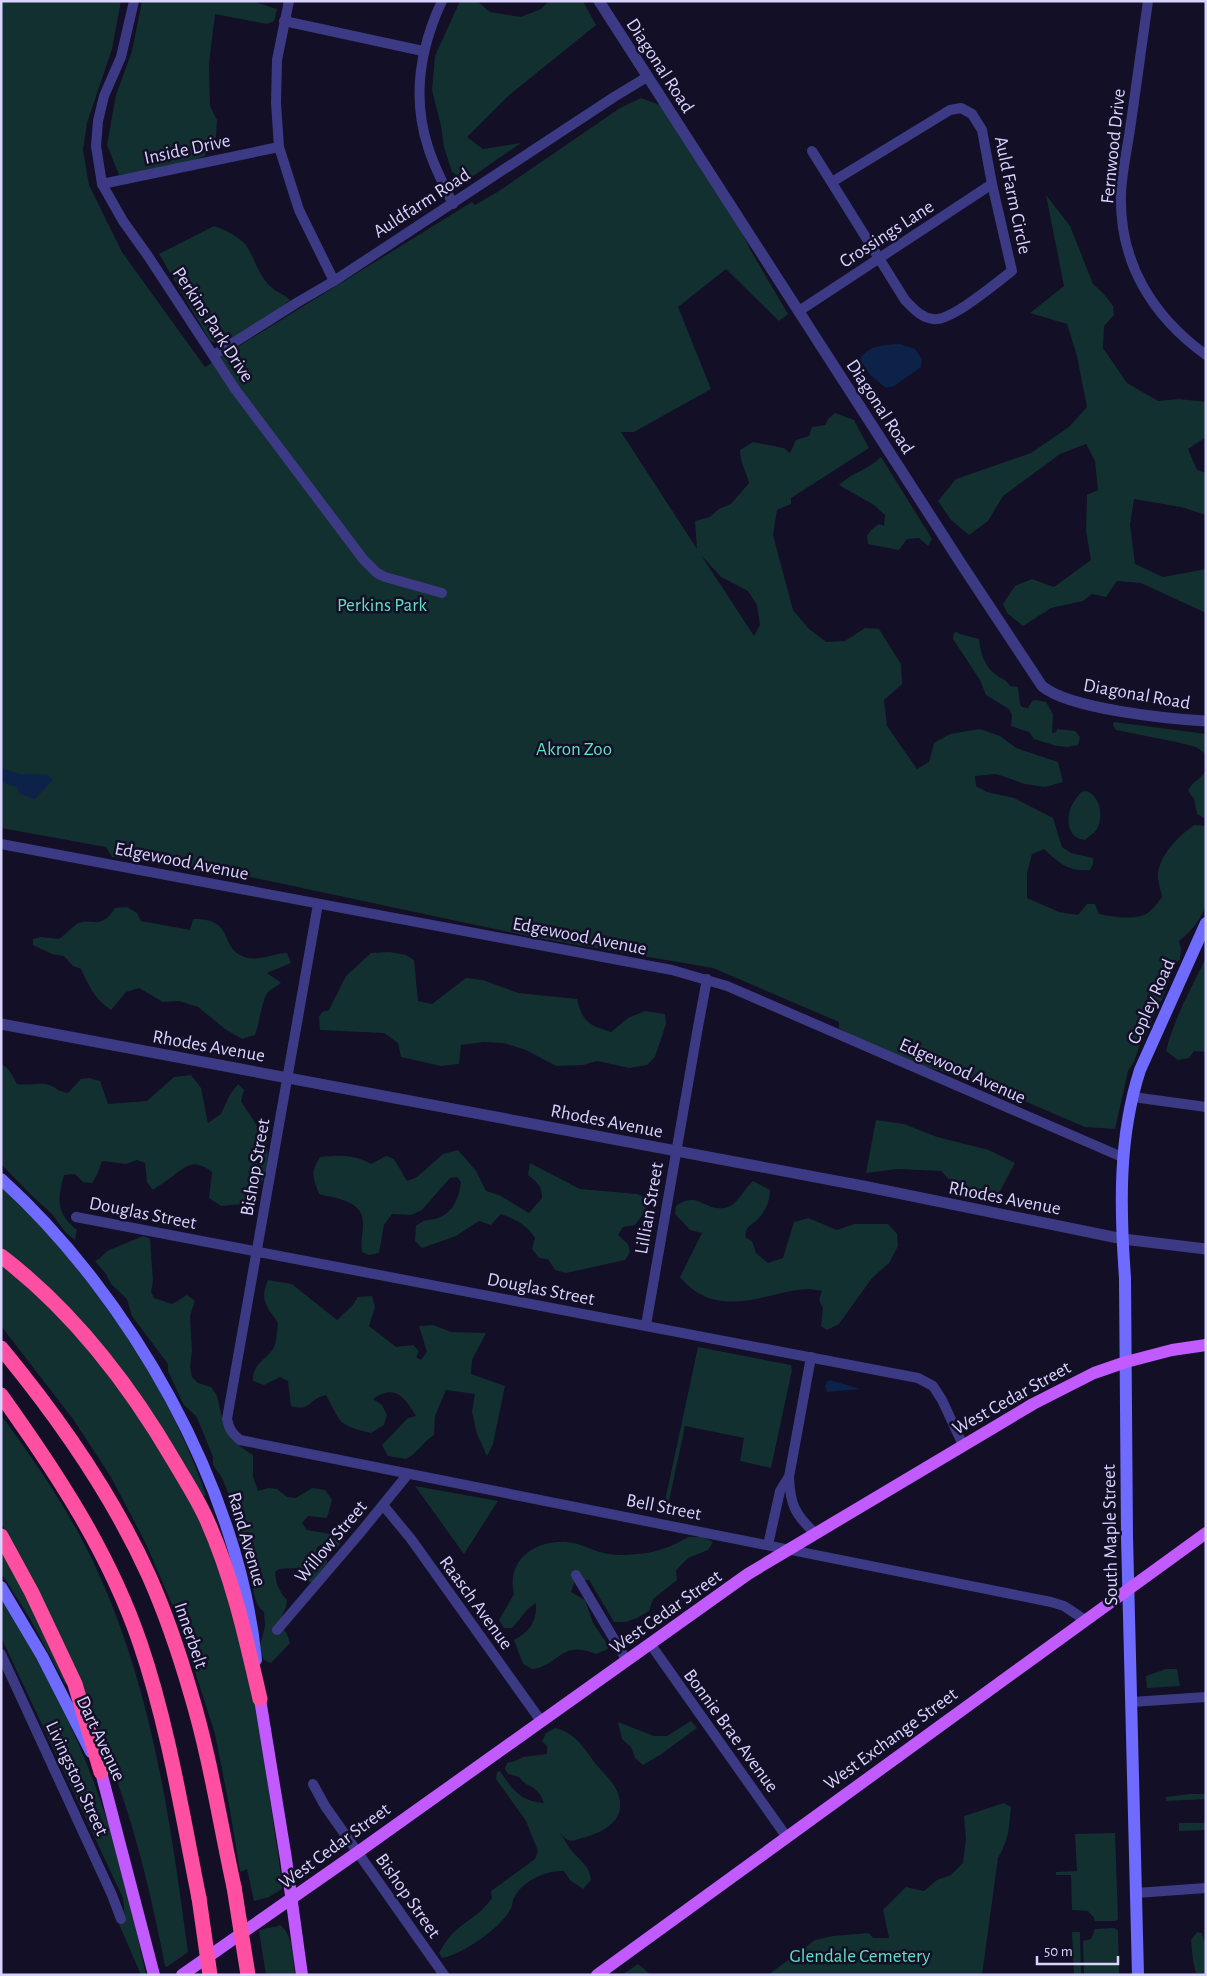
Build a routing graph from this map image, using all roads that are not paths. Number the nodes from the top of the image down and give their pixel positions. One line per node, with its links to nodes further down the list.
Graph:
1 (134, 1): 12 (street, Perkins Park Drive)
2 (289, 1): 6 (street)
3 (442, 1): 7 (street)
4 (599, 1): 8 (street, Diagonal Road)
5 (1148, 1): 19 (street, Fernwood Drive)
6 (284, 21): 7 (street); 9 (street)
7 (423, 51): 14 (street)
8 (647, 77): 14 (street, Auldfarm Road); 17 (street, Diagonal Road)
9 (279, 147): 12 (street, Inside Drive); 16 (street)
10 (812, 151): 11 (street, Auld Farm Circle)
11 (832, 182): 13 (street, Auld Farm Circle); 15 (street, Auld Farm Circle)
12 (102, 184): 18 (street, Perkins Park Drive)
13 (992, 184): 15 (street, Crossings Lane); 15 (street, Auld Farm Circle)
14 (453, 204): 16 (street, Auldfarm Road)
15 (879, 258): 17 (street, Crossings Lane)
16 (334, 281): 18 (street, Auldfarm Road)
17 (799, 311): 21 (street, Diagonal Road)
18 (214, 355): 20 (street, Perkins Park Drive)
19 (1206, 355)
20 (442, 593)
21 (1206, 721)
22 (1, 845): 23 (street, Edgewood Avenue)
23 (318, 904): 25 (street, Edgewood Avenue); 27 (street, Bishop Street)
24 (1206, 923): 28 (main road, Copley Road)
25 (708, 979): 30 (street, Lillian Street); 31 (street, Edgewood Avenue)
26 (1, 1024): 27 (street, Rhodes Avenue)
27 (288, 1077): 30 (street, Rhodes Avenue); 36 (street, Bishop Street)
28 (1133, 1097): 29 (street); 31 (main road, South Maple Street)
29 (1206, 1107)
30 (676, 1152): 34 (street, Rhodes Avenue); 38 (street, Lillian Street)
31 (1122, 1157): 34 (main road, South Maple Street)
32 (1, 1179): 63 (main road, Rand Avenue)
33 (76, 1217): 36 (street, Douglas Street)
34 (1122, 1239): 35 (street, Rhodes Avenue); 42 (main road, South Maple Street)
35 (1206, 1249)
36 (256, 1252): 38 (street, Douglas Street); 44 (street, Bishop Street)
37 (1, 1256): 63 (highway)
38 (646, 1326): 41 (street, Douglas Street)
39 (1206, 1345): 42 (main road, West Cedar Street)
40 (1, 1348): 77 (highway, Innerbelt, bridge)
41 (811, 1357): 45 (street, Douglas Street); 47 (street)
42 (1126, 1362): 45 (main road, West Cedar Street); 56 (main road, South Maple Street)
43 (1, 1395): 76 (highway, bridge)
44 (233, 1434): 46 (street, Bell Street)
45 (964, 1445): 49 (main road, West Cedar Street)
46 (408, 1474): 48 (street, Willow Street); 52 (street, Bell Street)
47 (788, 1478): 49 (street); 52 (street)
48 (383, 1505): 58 (street, Willow Street); 65 (street, Raasch Avenue)
49 (815, 1533): 53 (main road, West Cedar Street)
50 (1206, 1533): 56 (main road, West Exchange Street)
51 (1, 1536): 66 (highway)
52 (768, 1545): 53 (street, Bell Street)
53 (788, 1550): 57 (street, Bell Street); 59 (main road, West Cedar Street)
54 (576, 1575): 61 (street)
55 (1, 1587): 66 (main road, Dart Avenue)
56 (1128, 1591): 57 (main road, West Exchange Street); 64 (main road, South Maple Street)
57 (1085, 1620): 68 (main road, West Exchange Street)
58 (277, 1630)
59 (651, 1645): 61 (main road, West Cedar Street); 68 (street, Bonnie Brae Avenue)
60 (1, 1654): 73 (street, Livingston Street)
61 (627, 1661): 65 (main road, West Cedar Street)
62 (1206, 1697): 64 (street)
63 (260, 1700): 72 (main road, Rand Avenue)
64 (1132, 1702): 71 (main road, South Maple Street)
65 (541, 1721): 69 (main road, West Cedar Street)
66 (101, 1772): 74 (main road, Dart Avenue)
67 (313, 1784): 69 (street, Bishop Street)
68 (786, 1836): 80 (main road, West Exchange Street)
69 (358, 1852): 72 (main road, West Cedar Street); 79 (street, Bishop Street)
70 (1206, 1888): 71 (street)
71 (1136, 1893): 81 (main road, South Maple Street)
72 (291, 1900): 75 (main road, West Cedar Street); 78 (main road, Rand Avenue)
73 (121, 1919)
74 (154, 1975)
75 (182, 1975)
76 (210, 1975)
77 (248, 1975)
78 (302, 1975)
79 (444, 1975)
80 (597, 1975)
81 (1138, 1975)

